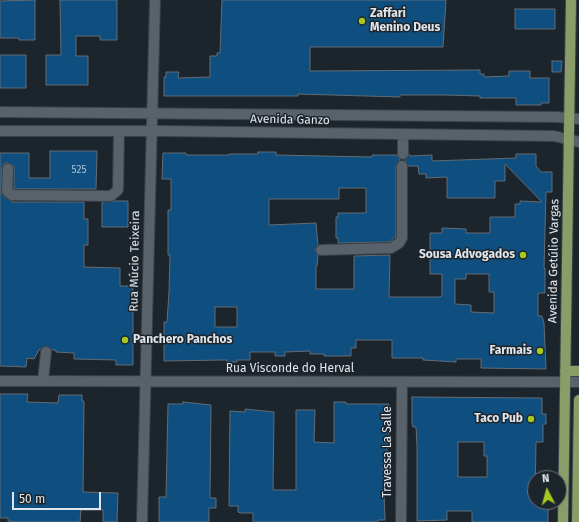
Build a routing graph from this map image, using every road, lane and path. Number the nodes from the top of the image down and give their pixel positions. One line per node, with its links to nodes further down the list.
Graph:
1 (155, 0): 4 (street, Rua Múcio Teixeira)
2 (571, 0): 6 (main road, Avenida Getúlio Vargas)
3 (0, 112): 4 (street, Avenida Ganzo)
4 (151, 113): 5 (street, Avenida Ganzo); 9 (street, Rua Múcio Teixeira)
5 (358, 116): 6 (street, Avenida Ganzo); 10 (street)
6 (574, 119): 12 (main road, Avenida Getúlio Vargas)
7 (0, 131): 8 (street, Avenida Ganzo)
8 (119, 131): 9 (street, Avenida Ganzo); 16 (street)
9 (150, 131): 10 (street, Avenida Ganzo); 23 (street, Rua Múcio Teixeira)
10 (358, 134): 11 (street, Avenida Ganzo)
11 (403, 134): 12 (street, Avenida Ganzo); 13 (street)
12 (574, 141): 14 (main road, Avenida Getúlio Vargas)
13 (403, 154)
14 (574, 162): 19 (main road, Avenida Getúlio Vargas)
15 (402, 166): 17 (street)
16 (8, 169)
17 (321, 250)
18 (46, 352): 22 (street)
19 (566, 371): 20 (main road); 25 (main road, Avenida Getúlio Vargas)
20 (579, 371)
21 (0, 381): 22 (street, Rua Visconde do Herval)
22 (43, 382): 23 (street, Rua Visconde do Herval)
23 (145, 382): 24 (street, Rua Visconde do Herval); 28 (street, Rua Múcio Teixeira)
24 (402, 382): 25 (street, Rua Visconde do Herval); 29 (street, Travessa La Salle)
25 (565, 382): 26 (street, Rua Visconde do Herval); 30 (main road, Avenida Getúlio Vargas)
26 (579, 382)
27 (579, 400): 31 (main road)
28 (142, 522)
29 (401, 522)
30 (563, 522)
31 (577, 522)

